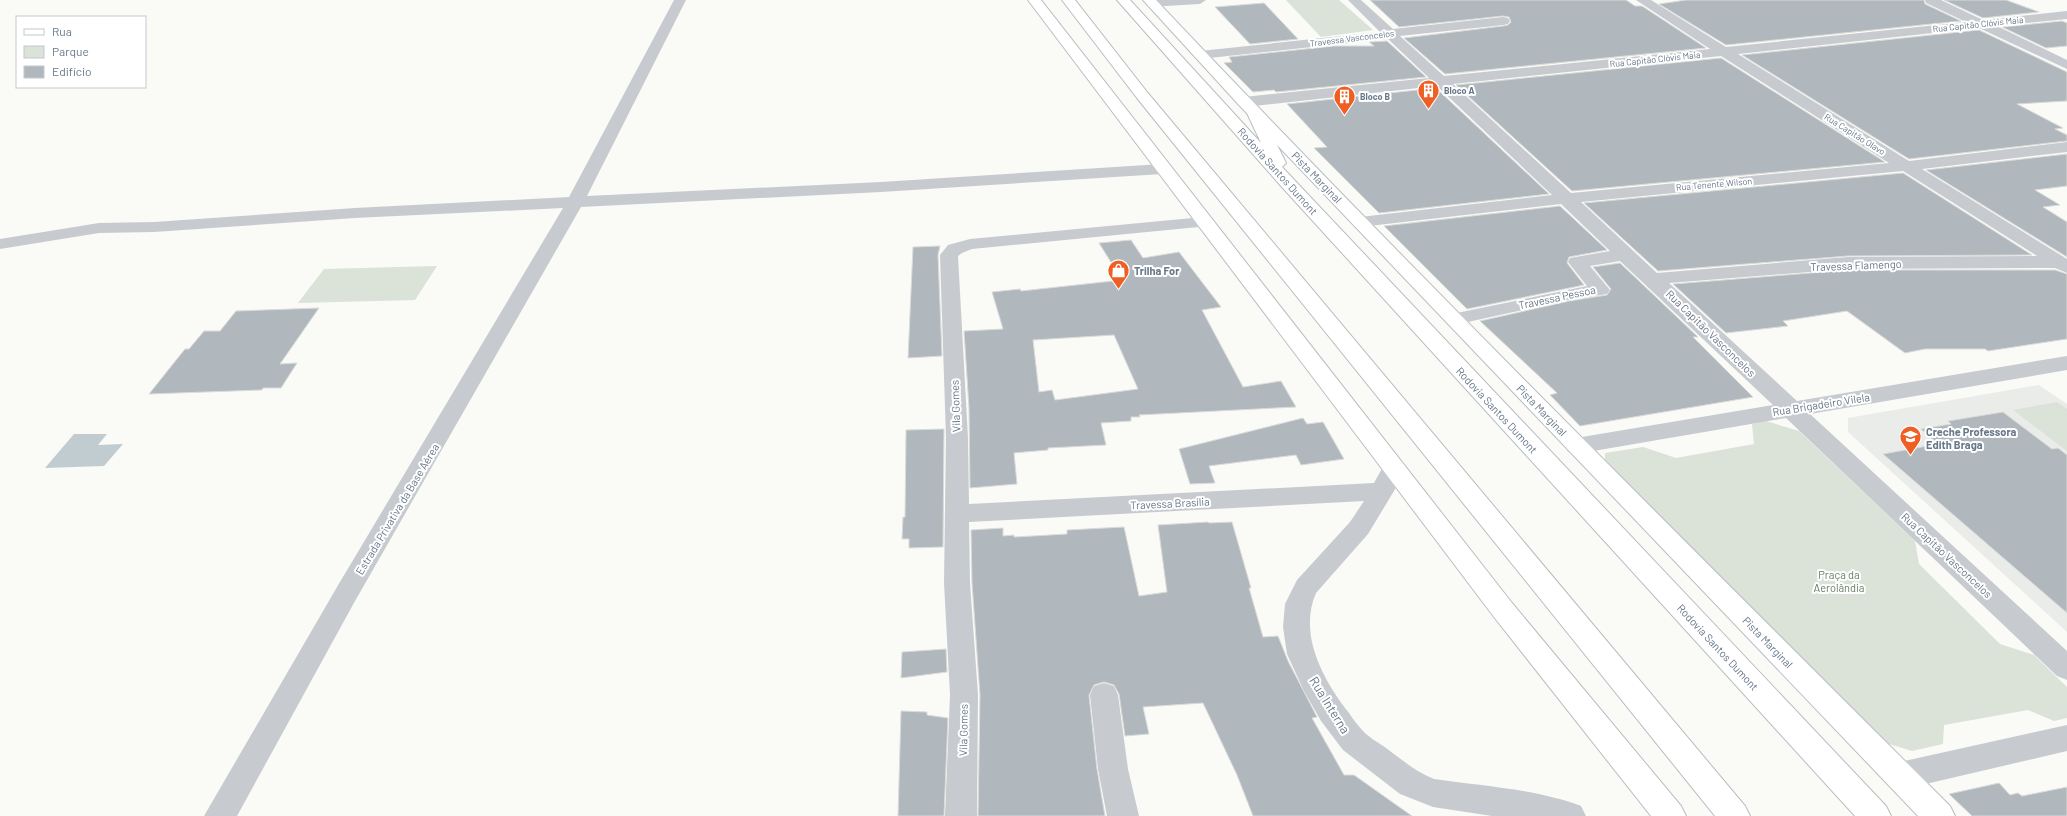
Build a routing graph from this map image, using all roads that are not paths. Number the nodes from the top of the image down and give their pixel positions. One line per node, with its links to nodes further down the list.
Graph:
1 (680, 0): 24 (street, Estrada Privativa da Base Aérea)
2 (1034, 0): 21 (main road)
3 (1068, 0): 46 (main road)
4 (1124, 0): 22 (main road, Rodovia Santos Dumont)
5 (1200, 0): 9 (street)
6 (1354, 0): 13 (street, Rua Capitão Vasconcelos)
7 (1642, 0): 14 (street, Rua Capitão Olavo)
8 (1931, 0): 12 (street)
9 (1151, 2): 15 (main road, Pista Marginal)
10 (2067, 15): 12 (street, Rua Capitão Clóvis Maia)
11 (1504, 21): 13 (street, Travessa Vasconcelos)
12 (1980, 24): 14 (street, Rua Capitão Clóvis Maia); 16 (street)
13 (1390, 34): 15 (street, Travessa Vasconcelos); 17 (street, Rua Capitão Vasconcelos)
14 (1724, 51): 17 (street, Rua Capitão Clóvis Maia); 20 (street, Rua Capitão Olavo)
15 (1200, 55): 18 (main road, Pista Marginal)
16 (2067, 65)
17 (1443, 81): 18 (street, Rua Capitão Clóvis Maia); 23 (street, Rua Capitão Vasconcelos)
18 (1249, 107): 22 (main road); 26 (main road, Pista Marginal)
19 (2067, 147): 20 (street, Rua Tenente Wilson)
20 (1905, 166): 23 (street, Rua Tenente Wilson); 29 (street, Rua Capitão Olavo)
21 (1162, 169): 24 (street); 25 (main road)
22 (1287, 182): 47 (main road, Rodovia Santos Dumont)
23 (1567, 199): 26 (street, Rua Tenente Wilson); 28 (street, Rua Capitão Vasconcelos)
24 (575, 202): 27 (street); 41 (street, Estrada Privativa da Base Aérea)
25 (1203, 222): 35 (main road); 36 (street, Vila Gomes)
26 (1360, 222): 31 (main road, Pista Marginal)
27 (0, 244)
28 (1628, 254): 30 (street, Rua Capitão Vasconcelos); 31 (street, Travessa Pessoa)
29 (2063, 265): 30 (street, Travessa Flamengo)
30 (1654, 279): 33 (street, Rua Capitão Vasconcelos)
31 (1454, 319): 34 (main road, Pista Marginal)
32 (2067, 363): 33 (street, Rua Brigadeiro Vilela)
33 (1790, 409): 34 (street, Rua Brigadeiro Vilela); 37 (street, Rua Capitão Vasconcelos)
34 (1576, 446): 40 (main road, Pista Marginal)
35 (1388, 479): 36 (street, Travessa Brasília); 44 (street, Rua Interna); 45 (main road)
36 (957, 514): 42 (street, Vila Gomes)
37 (2067, 668)
38 (1104, 695): 43 (street)
39 (2067, 738): 40 (street)
40 (1900, 776): 48 (main road, Pista Marginal)
41 (220, 816)
42 (961, 816)
43 (1123, 816)
44 (1570, 816)
45 (1670, 816)
46 (1734, 816)
47 (1875, 816)
48 (1939, 816)

